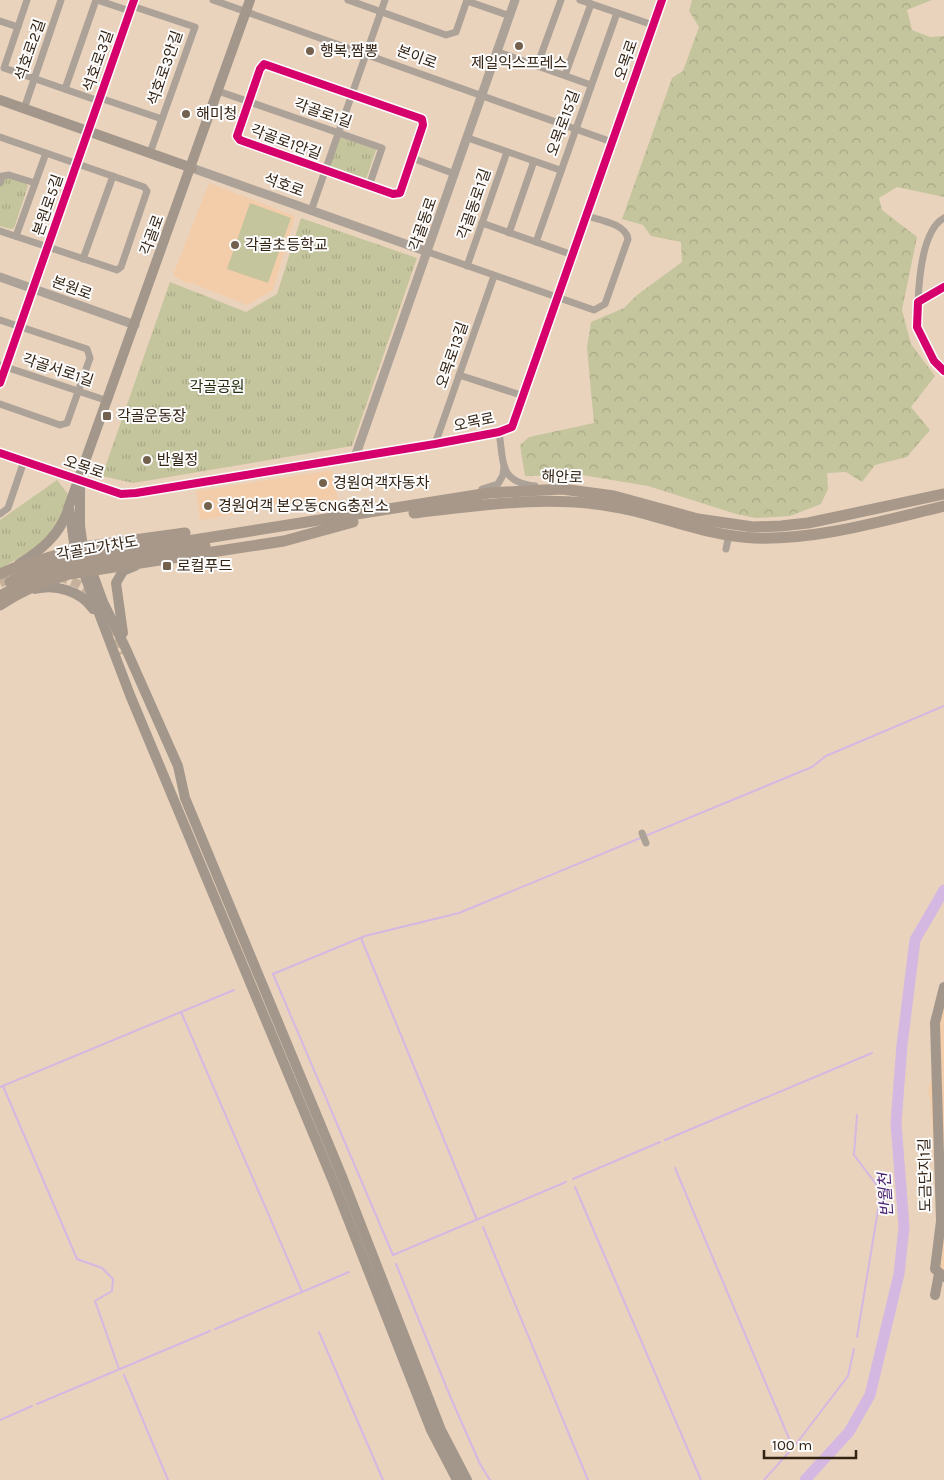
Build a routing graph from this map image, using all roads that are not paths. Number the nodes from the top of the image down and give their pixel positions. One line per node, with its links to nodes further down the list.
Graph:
1 (28, 0): 21 (street, 석호로3안길)
2 (61, 0): 26 (street, 석호로2길)
3 (96, 0): 14 (street, 석호로3안길); 28 (street, 석호로3안길)
4 (213, 0): 15 (street, 본이로)
5 (250, 0): 15 (main road, 각골로)
6 (348, 0): 16 (street)
7 (385, 0): 16 (street)
8 (515, 0): 18 (street, 각골동로)
9 (561, 0): 24 (street)
10 (580, 0): 13 (street)
11 (662, 0): 20 (street, 오목로)
12 (467, 1): 16 (street); 18 (street)
13 (591, 4): 17 (street); 25 (street)
14 (132, 6): 32 (street, 석호로3길); 36 (street, 석호로3안길)
15 (246, 12): 23 (street, 본이로); 29 (main road, 각골로)
16 (381, 12): 23 (street)
17 (617, 13): 20 (street); 27 (street, 오목로15길)
18 (510, 16): 22 (street, 각골동로)
19 (0, 22): 21 (street)
20 (654, 25): 42 (street, 오목로)
21 (18, 27): 26 (street, 석호로3안길)
22 (498, 52): 24 (street); 31 (street, 각골동로)
23 (366, 54): 30 (street); 31 (street, 본이로)
24 (537, 66): 25 (street)
25 (565, 76): 27 (street)
26 (34, 79): 28 (street, 석호로3안길); 35 (street, 석호로2길)
27 (591, 85): 37 (street, 오목로15길)
28 (65, 89): 32 (street, 석호로3안길)
29 (218, 91): 34 (street, 각골로1길); 49 (main road, 각골로)
30 (352, 94): 34 (street, 각골로1안길); 39 (street); 46 (street, 각골로1안길)
31 (482, 95): 37 (street, 본이로); 41 (street, 각골동로)
32 (100, 99): 36 (street, 석호로3안길); 38 (street, 석호로3길)
33 (0, 100): 35 (main road, 석호로)
34 (249, 101): 39 (street, 각골로1길); 50 (street, 각골로1안길)
35 (24, 109): 38 (main road, 석호로)
36 (162, 119): 45 (street)
37 (575, 128): 42 (street, 본이로); 51 (street, 오목로15길)
38 (89, 131): 45 (main road, 석호로); 48 (street, 본원로5길)
39 (338, 133): 50 (street); 56 (street, 각골로1길)
40 (0, 137): 44 (street)
41 (468, 138): 43 (street); 52 (street, 각골동로)
42 (612, 142): 58 (street, 오목로)
43 (507, 152): 47 (street); 60 (street, 각골동로1길)
44 (46, 153): 48 (street); 55 (street)
45 (150, 153): 49 (main road, 석호로)
46 (412, 158): 52 (street); 56 (street, 각골로1안길)
47 (534, 161): 51 (street); 62 (street)
48 (78, 164): 53 (street); 65 (street, 본원로5길)
49 (192, 168): 57 (street, 석호로); 77 (main road, 각골로)
50 (325, 170): 56 (street, 각골로1안길); 57 (street)
51 (560, 170): 64 (street, 오목로15길)
52 (455, 174): 66 (street, 각골동로)
53 (113, 176): 68 (street); 68 (street)
54 (0, 183): 55 (street)
55 (35, 183): 63 (street)
56 (369, 186)
57 (311, 210): 66 (street, 석호로)
58 (586, 216): 67 (street, 오목로); 74 (street)
59 (944, 218): 75 (street)
60 (482, 223): 62 (street); 69 (street, 각골동로1길)
61 (0, 231): 63 (street)
62 (509, 233): 64 (street)
63 (16, 236): 65 (street)
64 (536, 242): 67 (street)
65 (48, 247): 68 (street); 73 (street, 본원로5길)
66 (428, 252): 69 (street, 석호로); 90 (street, 각골동로)
67 (573, 255): 74 (street, 오목로)
68 (84, 259)
69 (467, 266): 71 (street, 석호로)
70 (0, 276): 73 (street, 본원로)
71 (494, 276): 74 (street, 석호로); 81 (street, 오목로13길)
72 (944, 287): 75 (street)
73 (33, 288): 77 (street, 본원로); 78 (street, 본원로5길)
74 (558, 298): 84 (street, 오목로)
75 (918, 302): 80 (street)
76 (0, 320): 78 (street)
77 (135, 325): 85 (main road, 각골로)
78 (20, 327): 79 (street, 본원로5길); 83 (street)
79 (3, 366): 82 (street, 본원로5길); 83 (street, 각골서로1길)
80 (944, 371)
81 (459, 375): 84 (street); 88 (street, 오목로13길)
82 (0, 383)
83 (78, 390): 85 (street, 각골서로1길); 86 (street)
84 (524, 396): 87 (street, 오목로)
85 (108, 401): 93 (main road, 각골로)
86 (0, 404)
87 (499, 432): 88 (street, 오목로); 92 (street)
88 (435, 444): 90 (street, 오목로)
89 (0, 452): 91 (street, 오목로)
90 (356, 457): 93 (street, 오목로)
91 (24, 461): 93 (street, 오목로); 99 (street)
92 (504, 465): 94 (street); 96 (street)
93 (80, 480): 97 (main road, 각골로); 104 (main road, 각골로)
94 (556, 489): 95 (main road, 해안로); 96 (main road, 해안로)
95 (944, 494)
96 (470, 496): 100 (main road, 해안로)
97 (70, 506): 104 (main road, 각골로); 107 (main road)
98 (944, 506): 101 (main road, 해안로)
99 (0, 514)
100 (363, 516): 101 (main road, 해안로); 102 (main road); 103 (main road, 해안로); 106 (main road)
101 (729, 535): 105 (street)
102 (106, 544): 104 (main road); 108 (main road)
103 (175, 547): 111 (main road, 각골고가차도, bridge); 113 (main road, 각골고가차도, bridge)
104 (79, 549): 107 (main road); 109 (main road)
105 (726, 549)
106 (140, 563): 108 (main road); 116 (main road)
107 (14, 568): 110 (main road)
108 (109, 568): 109 (main road)
109 (88, 571): 112 (main road); 115 (main road); 116 (main road)
110 (0, 574)
111 (0, 588)
112 (17, 594): 114 (main road); 115 (main road)
113 (0, 596)
114 (0, 605)
115 (100, 620): 128 (main road)
116 (124, 651): 129 (main road)
117 (642, 834): 118 (street)
118 (646, 843)
119 (944, 987): 120 (main road, 도금단지1길)
120 (936, 1042): 121 (main road); 122 (main road, 도금단지1길)
121 (944, 1052)
122 (941, 1067): 124 (main road, 도금단지1길)
123 (944, 1080): 124 (main road)
124 (938, 1092): 125 (main road, 도금단지1길)
125 (942, 1188): 126 (main road, 도금단지1길)
126 (942, 1275): 127 (main road, 도금단지1길)
127 (935, 1295)
128 (457, 1480)
129 (467, 1480)

